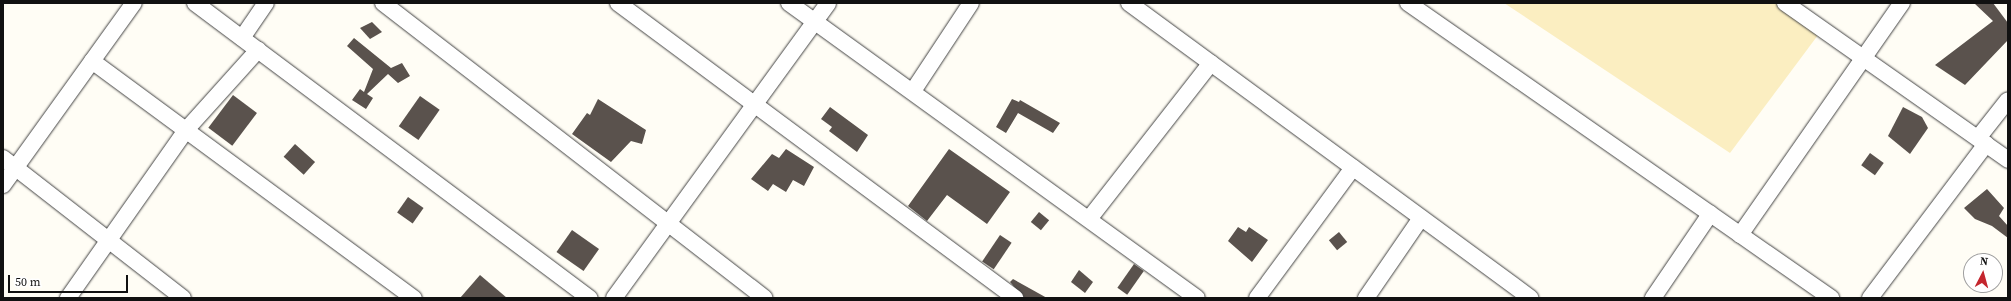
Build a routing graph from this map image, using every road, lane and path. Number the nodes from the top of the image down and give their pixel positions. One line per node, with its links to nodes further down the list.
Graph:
1 (134, 3): 17 (street)
2 (195, 3): 14 (street)
3 (266, 3): 14 (street)
4 (383, 3): 32 (street)
5 (618, 3): 21 (street)
6 (789, 3): 13 (street)
7 (828, 3): 13 (street)
8 (971, 3): 19 (street)
9 (1128, 3): 18 (street)
10 (1408, 3): 29 (street)
11 (1785, 3): 16 (street)
12 (1902, 3): 16 (street)
13 (815, 20): 19 (street); 21 (street)
14 (242, 38): 15 (street)
15 (258, 50): 22 (street); 38 (street)
16 (1864, 58): 23 (street); 33 (street)
17 (92, 61): 22 (street); 26 (street)
18 (1211, 63): 27 (street); 31 (street)
19 (912, 91): 31 (street)
20 (2008, 100): 23 (street)
21 (754, 105): 32 (street); 41 (street)
22 (186, 130): 34 (street); 37 (street)
23 (1982, 141): 25 (street); 48 (street)
24 (3, 158): 26 (street)
25 (2008, 160)
26 (16, 167): 28 (street); 34 (street)
27 (1353, 168): 30 (street); 43 (street)
28 (3, 185)
29 (1710, 214): 33 (street); 46 (street)
30 (1421, 218): 44 (street); 45 (street)
31 (1089, 219): 42 (street)
32 (667, 226): 39 (street); 40 (street)
33 (1740, 235): 47 (street)
34 (110, 240): 35 (street); 36 (street)
35 (68, 298)
36 (183, 298)
37 (414, 298)
38 (590, 298)
39 (614, 298)
40 (764, 298)
41 (1015, 298)
42 (1197, 298)
43 (1257, 298)
44 (1366, 298)
45 (1530, 298)
46 (1653, 298)
47 (1831, 298)
48 (1870, 298)

